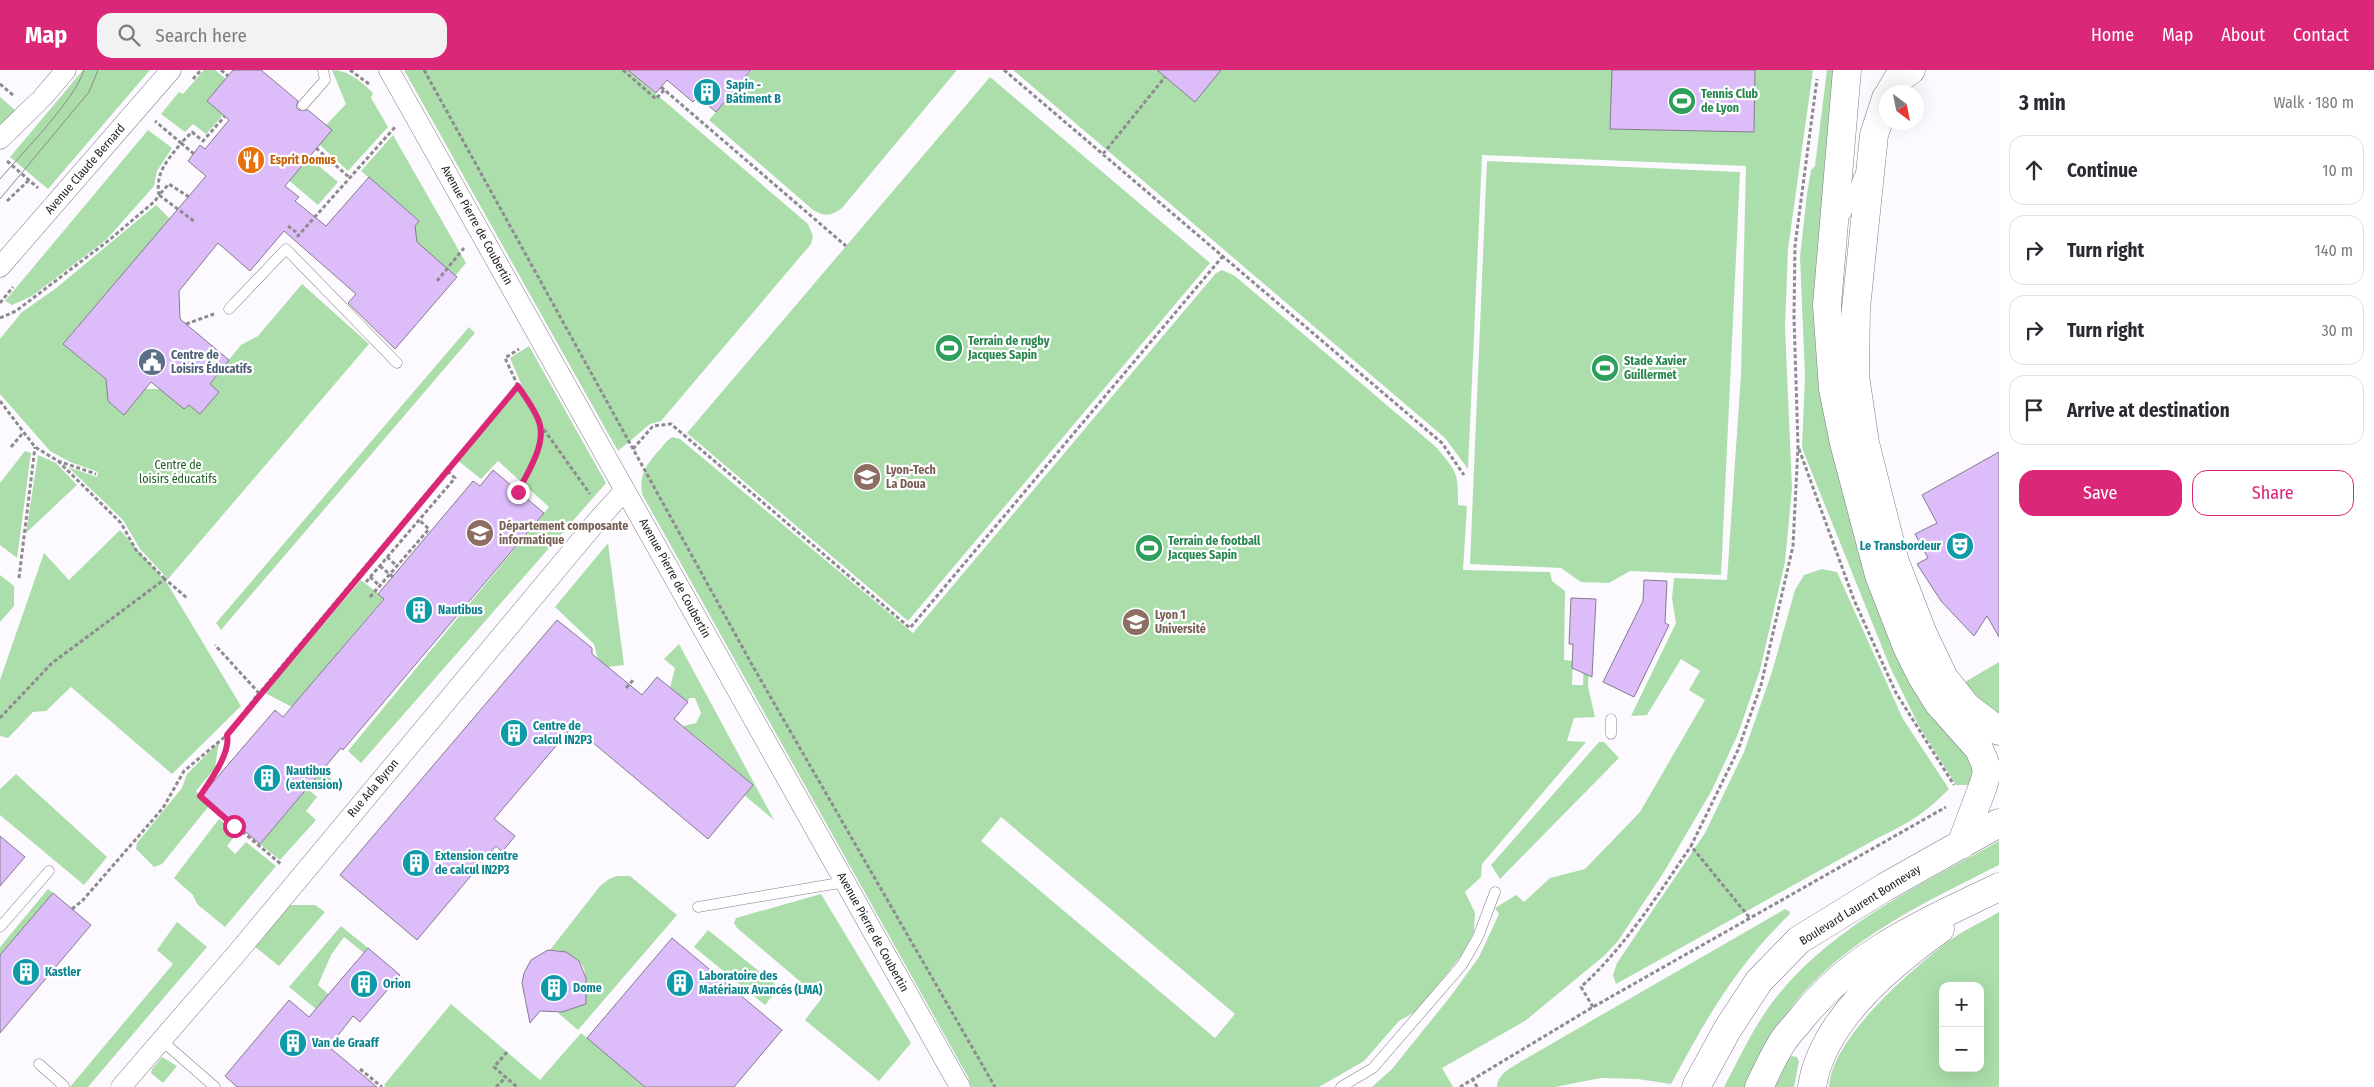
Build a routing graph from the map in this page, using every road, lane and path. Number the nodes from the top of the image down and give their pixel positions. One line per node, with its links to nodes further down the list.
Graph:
1 (66, 70): 21 (street)
2 (171, 70): 29 (street, Avenue Claude Bernard)
3 (221, 70): 11 (path)
4 (322, 70): 14 (lane)
5 (389, 70): 56 (street, Avenue Pierre de Coubertin)
6 (424, 70): 51 (path)
7 (623, 70): 33 (path)
8 (1004, 70): 23 (path)
9 (1818, 70): 83 (path)
10 (1847, 70): 39 (main road)
11 (228, 76)
12 (1165, 77): 23 (path)
13 (1895, 82): 18 (main road)
14 (303, 105)
15 (225, 116): 19 (path)
16 (157, 123): 19 (path)
17 (398, 124): 24 (path)
18 (1874, 135): 39 (lane); 77 (main road)
19 (181, 143): 22 (path); 26 (path)
20 (316, 148): 24 (path)
21 (2, 149): 25 (path)
22 (194, 154)
23 (1103, 154): 36 (path)
24 (350, 178): 32 (path)
25 (29, 180): 28 (path); 29 (path)
26 (159, 195): 27 (path); 30 (path); 41 (path)
27 (189, 197)
28 (8, 201)
29 (56, 203): 37 (street, Avenue Claude Bernard)
30 (195, 222)
31 (288, 226): 32 (path)
32 (298, 234): 35 (path)
33 (846, 246)
34 (464, 248): 38 (path)
35 (286, 249): 40 (lane); 44 (lane)
36 (1223, 256): 51 (path); 55 (path)
37 (0, 267)
38 (437, 281)
39 (1827, 305): 80 (main road)
40 (229, 310): 42 (path)
41 (0, 318)
42 (186, 324)
43 (519, 349): 45 (path)
44 (397, 363)
45 (518, 386): 47 (path); 53 (path)
46 (0, 401): 48 (path)
47 (540, 423): 57 (path); 58 (path)
48 (23, 433): 49 (path); 50 (path)
49 (11, 447)
50 (35, 447): 52 (path); 65 (path)
51 (633, 449): 107 (path)
52 (58, 461): 54 (path); 66 (path)
53 (446, 470): 59 (path); 74 (path)
54 (96, 474)
55 (1464, 475)
56 (625, 490): 86 (street, Avenue Pierre de Coubertin); 94 (street, Rue Ada Byron)
57 (518, 492)
58 (592, 498)
59 (419, 520): 60 (path); 62 (path)
60 (387, 557): 61 (path); 62 (path)
61 (380, 566): 63 (path); 64 (path)
62 (397, 566): 63 (path)
63 (391, 576): 68 (path)
64 (370, 577): 67 (path); 68 (path)
65 (19, 578)
66 (165, 579): 70 (path); 75 (path)
67 (366, 582)
68 (380, 586): 69 (path)
69 (370, 597)
70 (187, 598)
71 (215, 645): 74 (path)
72 (634, 679): 73 (path)
73 (626, 688)
74 (255, 698): 79 (path)
75 (0, 718)
76 (1612, 719): 78 (lane)
77 (1999, 731)
78 (1611, 734)
79 (227, 735): 84 (path); 90 (path)
80 (1983, 786): 82 (main road); 91 (path)
81 (1999, 823): 82 (main road, Boulevard Laurent Bonnevay)
82 (1961, 845): 111 (main road, Boulevard Laurent Bonnevay)
83 (1691, 846): 91 (path); 93 (path)
84 (282, 866)
85 (48, 871): 92 (lane)
86 (845, 882): 89 (lane); 106 (street, Avenue Pierre de Coubertin)
87 (1999, 887): 112 (main road); 113 (main road)
88 (1495, 892): 108 (lane)
89 (698, 907)
90 (72, 909)
91 (1749, 918): 93 (path)
92 (0, 928)
93 (1593, 1007): 99 (path)
94 (161, 1040): 101 (street, Rue Ada Byron); 102 (lane)
95 (507, 1052): 98 (path)
96 (39, 1064): 100 (lane)
97 (360, 1069): 103 (path)
98 (506, 1077): 104 (path); 105 (path)
99 (1472, 1078): 109 (path); 110 (path)
100 (62, 1087)
101 (122, 1087)
102 (215, 1087)
103 (382, 1087)
104 (496, 1087)
105 (517, 1087)
106 (960, 1087)
107 (995, 1087)
108 (1341, 1087)
109 (1460, 1087)
110 (1477, 1087)
111 (1696, 1087)
112 (1759, 1087)
113 (1812, 1087)

